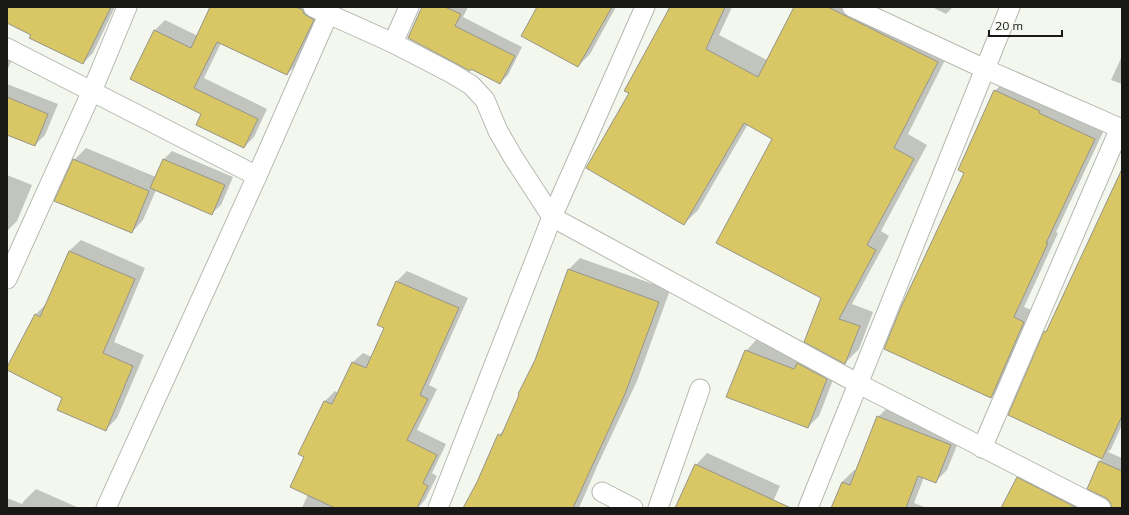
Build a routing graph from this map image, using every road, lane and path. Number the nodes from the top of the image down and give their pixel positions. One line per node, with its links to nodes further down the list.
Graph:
1 (128, 7): 10 (street)
2 (409, 7): 7 (street)
3 (645, 7): 13 (street)
4 (852, 7): 9 (street)
5 (1010, 7): 9 (street)
6 (321, 11): 7 (street); 12 (street)
7 (393, 43): 13 (street)
8 (7, 48): 10 (street)
9 (985, 69): 11 (street); 15 (street)
10 (92, 91): 12 (street); 14 (street)
11 (1121, 129): 17 (street)
12 (257, 176): 19 (street)
13 (552, 216): 15 (street); 20 (street)
14 (7, 279)
15 (857, 384): 17 (street); 23 (street)
16 (700, 389): 22 (street)
17 (982, 448): 24 (street)
18 (602, 492): 21 (street)
19 (106, 508)
20 (438, 508)
21 (633, 508)
22 (658, 508)
23 (808, 508)
24 (1101, 508)

